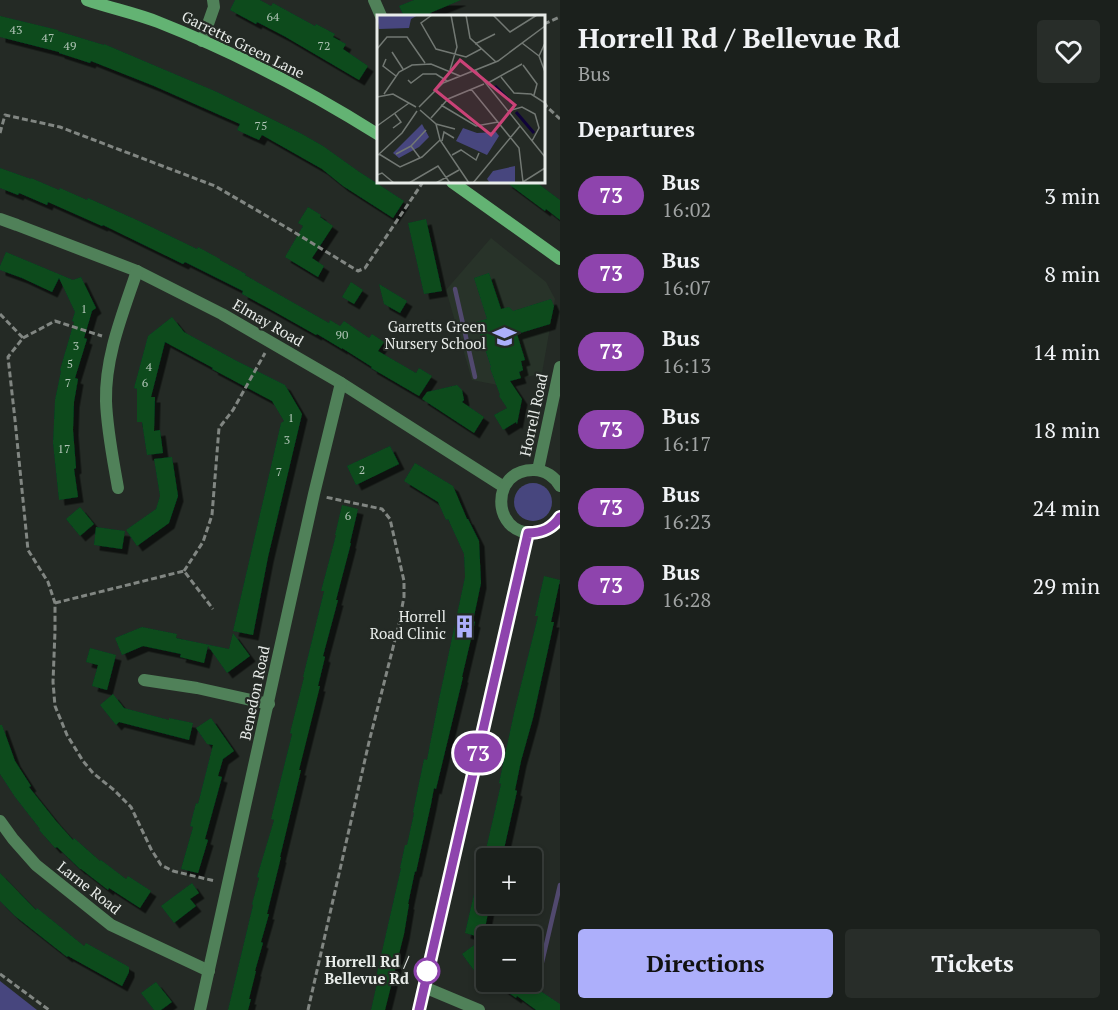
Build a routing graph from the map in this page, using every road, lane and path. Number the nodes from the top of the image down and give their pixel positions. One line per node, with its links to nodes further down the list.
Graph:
1 (87, 0): 7 (street, Garretts Green Lane)
2 (213, 0): 7 (street)
3 (374, 0): 4 (street)
4 (381, 15)
5 (560, 17): 6 (path)
6 (545, 23)
7 (202, 41): 13 (street, Garretts Green Lane)
8 (545, 104): 11 (path)
9 (0, 114): 10 (path)
10 (5, 116): 12 (path); 14 (path)
11 (560, 119)
12 (0, 133)
13 (377, 134)
14 (422, 183)
15 (453, 183): 17 (street)
16 (0, 219): 18 (street, Elmay Road)
17 (560, 259)
18 (137, 271): 21 (street); 22 (street, Elmay Road)
19 (0, 314): 20 (path)
20 (23, 338): 21 (path); 33 (path)
21 (115, 340): 28 (street)
22 (271, 342): 24 (street, Elmay Road); 32 (path)
23 (560, 367): 25 (street, Horrell Road)
24 (341, 383): 27 (street, Elmay Road); 29 (street, Benedon Road)
25 (538, 470): 26 (street); 27 (street)
26 (560, 486)
27 (504, 487): 31 (street)
28 (118, 488)
29 (314, 494): 36 (street, Benedon Road); 44 (path)
30 (560, 517): 31 (street)
31 (528, 533): 41 (street)
32 (184, 571): 33 (path); 34 (path)
33 (55, 603): 38 (path)
34 (213, 609)
35 (144, 680): 36 (street)
36 (268, 704): 38 (street, Benedon Road)
37 (0, 821): 39 (street, Larne Road)
38 (228, 884): 39 (street, Benedon Road)
39 (209, 971): 43 (street, Benedon Road)
40 (0, 974): 42 (path)
41 (424, 987): 45 (street); 46 (street)
42 (49, 1010)
43 (200, 1010)
44 (308, 1010)
45 (419, 1010)
46 (479, 1010)

